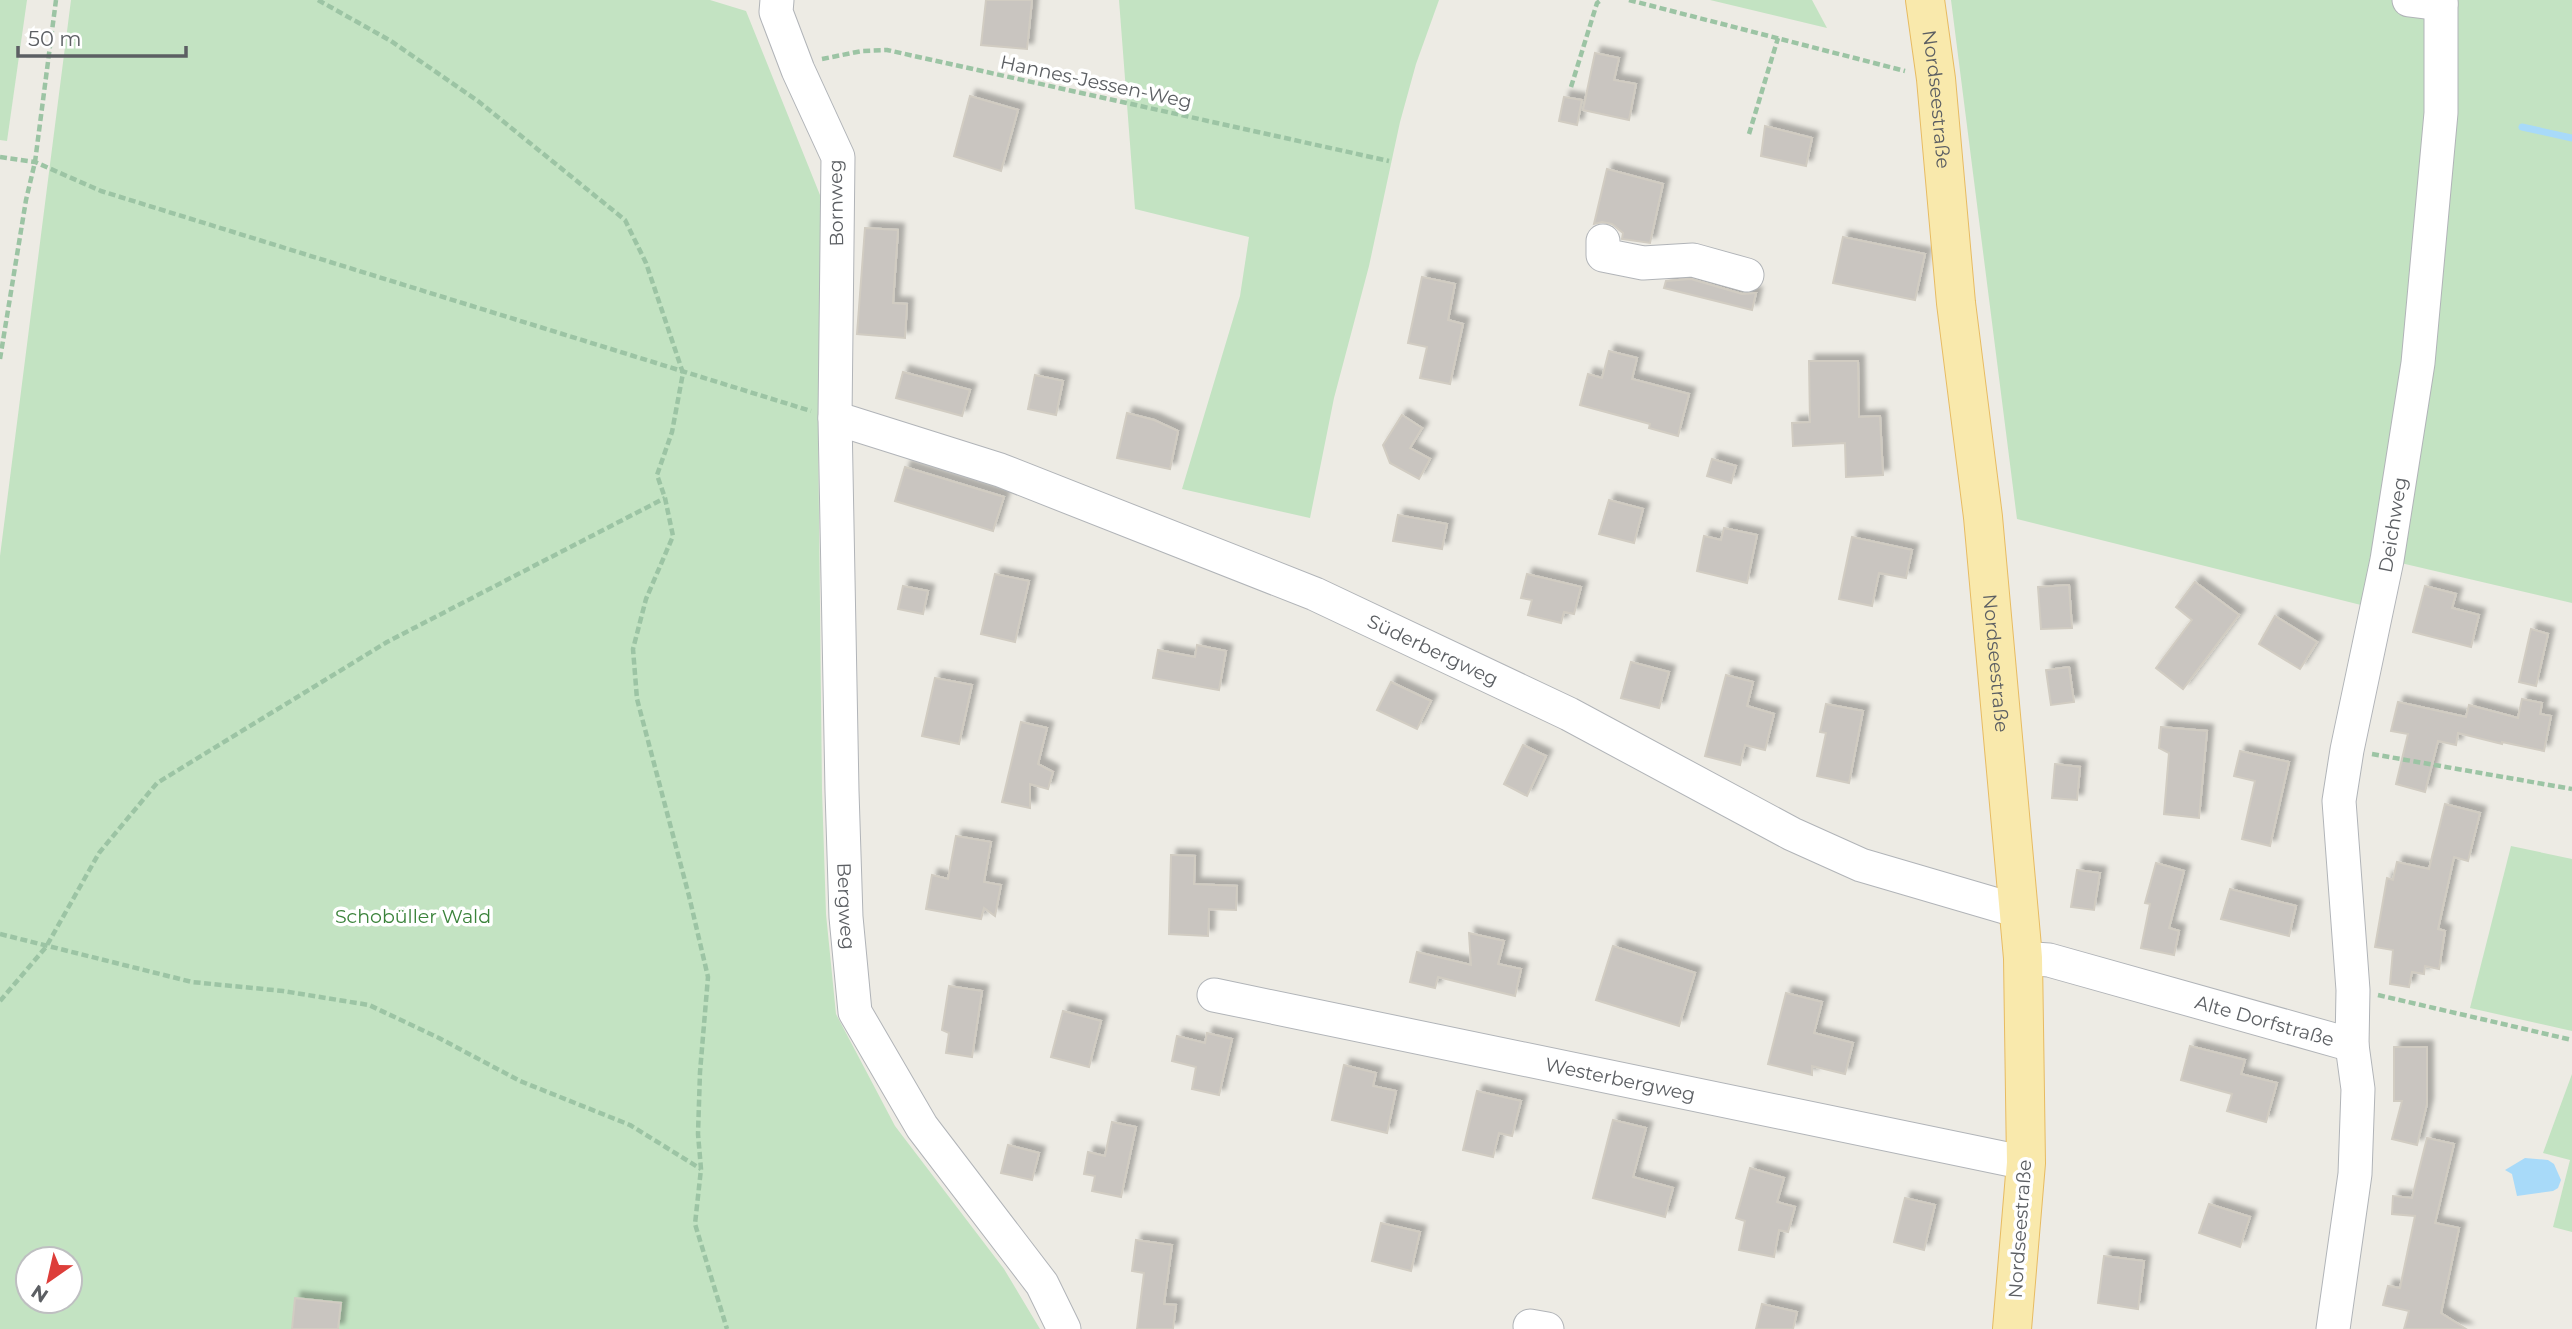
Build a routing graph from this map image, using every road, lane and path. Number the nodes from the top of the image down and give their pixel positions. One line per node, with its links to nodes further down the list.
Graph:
1 (56, 0): 16 (path)
2 (318, 0): 20 (path)
3 (777, 0): 10 (street, Bornweg)
4 (1601, 0): 12 (path)
5 (1629, 0): 9 (path)
6 (1925, 0): 11 (main road, Nordseestraße)
7 (2409, 0): 8 (street)
8 (2441, 2): 23 (street, Deichweg)
9 (1778, 38): 11 (path); 13 (path)
10 (799, 70): 15 (path, Hannes-Jessen-Weg); 21 (street, Bornweg)
11 (1936, 79): 25 (main road, Nordseestraße)
12 (1572, 87)
13 (1749, 134)
14 (0, 158): 16 (path)
15 (1390, 161)
16 (35, 162): 19 (path); 20 (path)
17 (1603, 241): 18 (street)
18 (1747, 275)
19 (0, 359)
20 (683, 373): 21 (path); 22 (path)
21 (835, 418): 25 (street, Süderbergweg); 37 (street, Bergweg)
22 (665, 498): 27 (path); 35 (path)
23 (2347, 750): 24 (path); 29 (street, Deichweg)
24 (2572, 789)
25 (2018, 911): 28 (main road, Nordseestraße)
26 (0, 934): 27 (path)
27 (46, 947): 31 (path); 35 (path)
28 (2023, 958): 33 (street, Alte Dorfstraße); 34 (main road, Nordseestraße)
29 (2353, 990): 32 (path); 33 (street, Deichweg)
30 (1214, 995): 34 (street, Westerbergweg)
31 (0, 1002)
32 (2572, 1040)
33 (2352, 1045): 39 (street, Alte Dorfstraße)
34 (2026, 1163): 38 (main road, Nordseestraße)
35 (701, 1169): 36 (path)
36 (727, 1329)
37 (1064, 1329)
38 (2012, 1329)
39 (2333, 1329)

